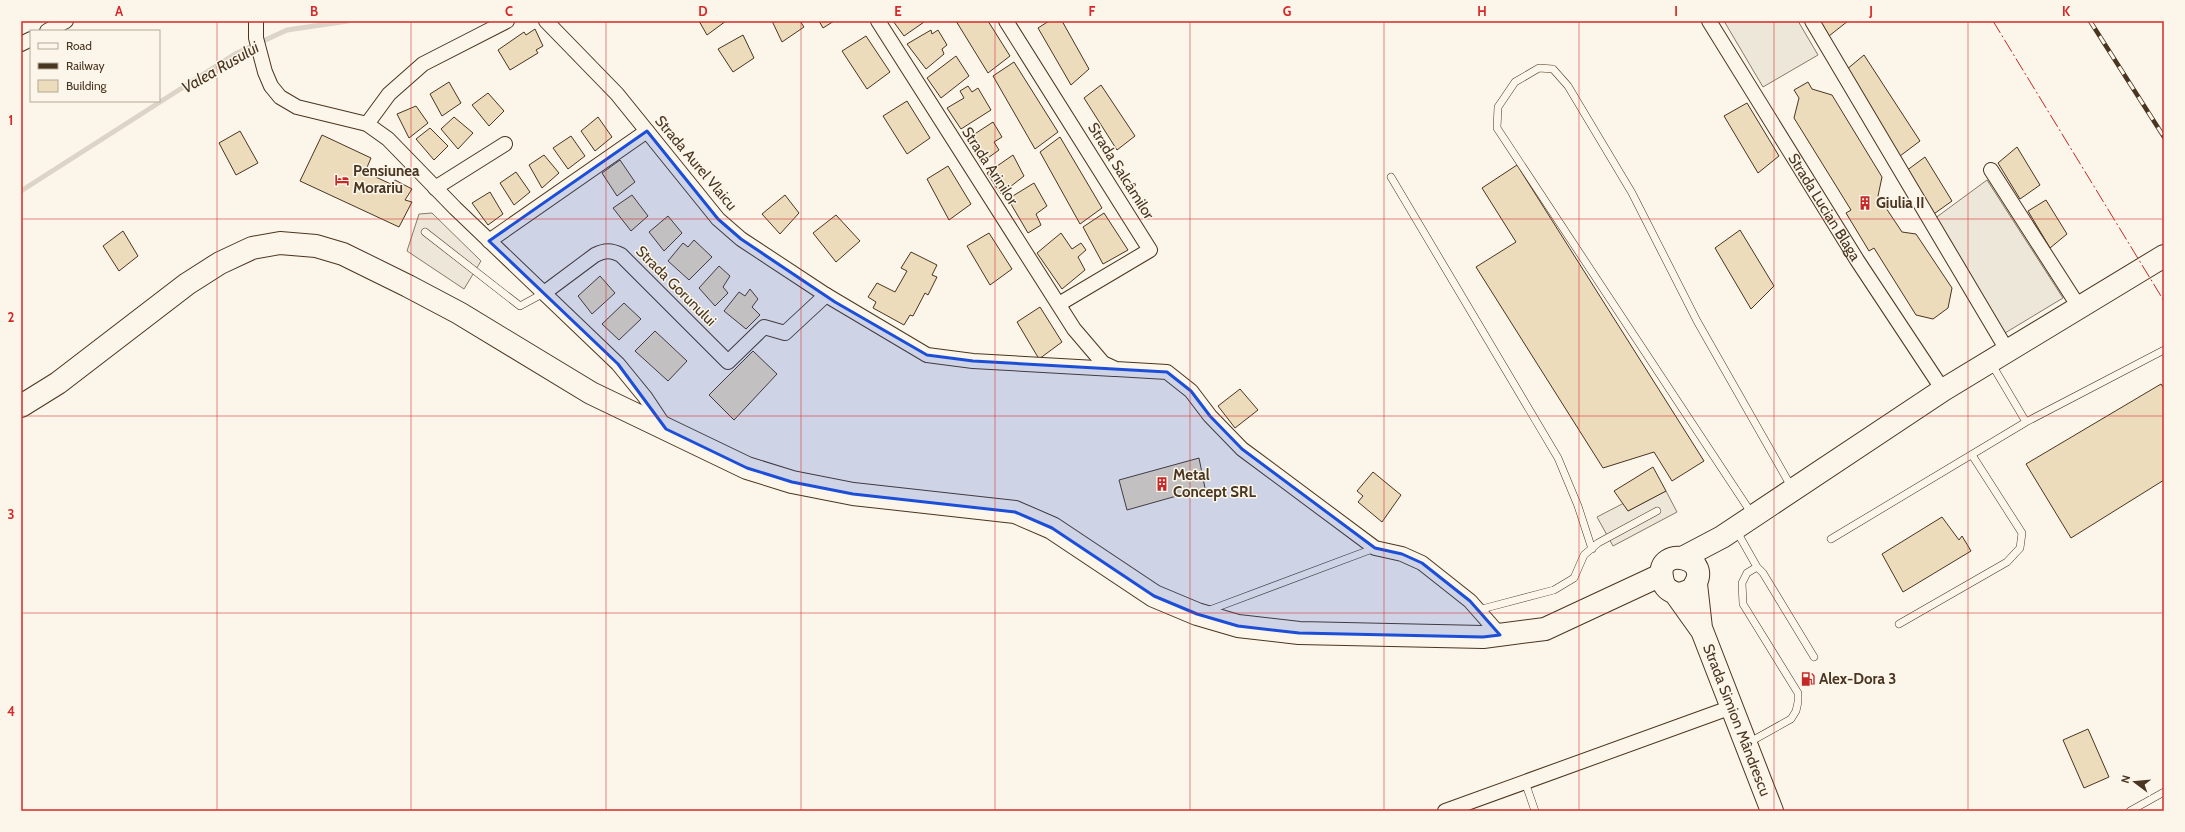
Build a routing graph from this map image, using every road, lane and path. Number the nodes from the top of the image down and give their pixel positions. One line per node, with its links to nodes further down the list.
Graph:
1 (66, 21): 9 (street)
2 (256, 21): 12 (street)
3 (507, 21): 12 (street)
4 (546, 21): 13 (street, Strada Aurel Vlaicu)
5 (878, 21): 23 (street, Strada Arinilor)
6 (1006, 21): 23 (street, Strada Salcâmilor)
7 (1709, 21): 28 (street, Strada Lucian Blaga)
8 (1812, 21): 26 (street)
9 (49, 30)
10 (30, 40): 11 (street)
11 (21, 44)
12 (367, 124): 17 (street)
13 (647, 131): 19 (street); 22 (street, Strada Aurel Vlaicu)
14 (505, 144): 17 (street)
15 (1991, 170): 24 (street)
16 (1391, 177): 39 (lane)
17 (435, 188): 19 (street)
18 (425, 232): 21 (lane)
19 (488, 241): 21 (street)
20 (2164, 256): 24 (main road)
21 (544, 293): 22 (street, Strada Gorunului); 31 (street)
22 (826, 295): 27 (street, Strada Aurel Vlaicu)
23 (1059, 304): 27 (street, Strada Arinilor)
24 (2079, 307): 26 (main road)
25 (2164, 350): 30 (lane)
26 (1999, 356): 28 (main road); 30 (lane)
27 (1116, 369): 38 (street, Strada Aurel Vlaicu)
28 (1943, 390): 33 (main road)
29 (21, 406): 31 (main road)
30 (2026, 422): 32 (lane)
31 (666, 429): 44 (main road)
32 (1972, 455): 37 (lane); 45 (lane)
33 (1794, 490): 35 (main road); 35 (lane)
34 (1657, 511): 39 (lane)
35 (1754, 516): 36 (main road)
36 (1728, 533): 40 (lane); 41 (main road)
37 (1832, 539)
38 (1375, 548): 43 (street); 44 (lane)
39 (1592, 549): 43 (lane)
40 (1757, 567): 48 (lane); 50 (lane)
41 (1692, 569): 42 (main road); 42 (main road); 46 (main road, Strada Simion Mândrescu)
42 (1667, 585): 46 (main road, Strada Simion Mândrescu); 47 (main road)
43 (1478, 610): 47 (street)
44 (1197, 614): 47 (main road)
45 (1899, 624)
46 (1701, 628): 49 (main road, Strada Simion Mândrescu)
47 (1500, 635)
48 (1814, 658)
49 (1732, 708): 50 (main road, Strada Simion Mândrescu); 51 (street)
50 (1746, 744): 55 (main road, Strada Simion Mândrescu)
51 (1525, 782): 53 (street); 54 (lane)
52 (2164, 792): 56 (lane)
53 (1445, 811)
54 (1535, 811)
55 (1772, 811)
56 (2130, 811)

